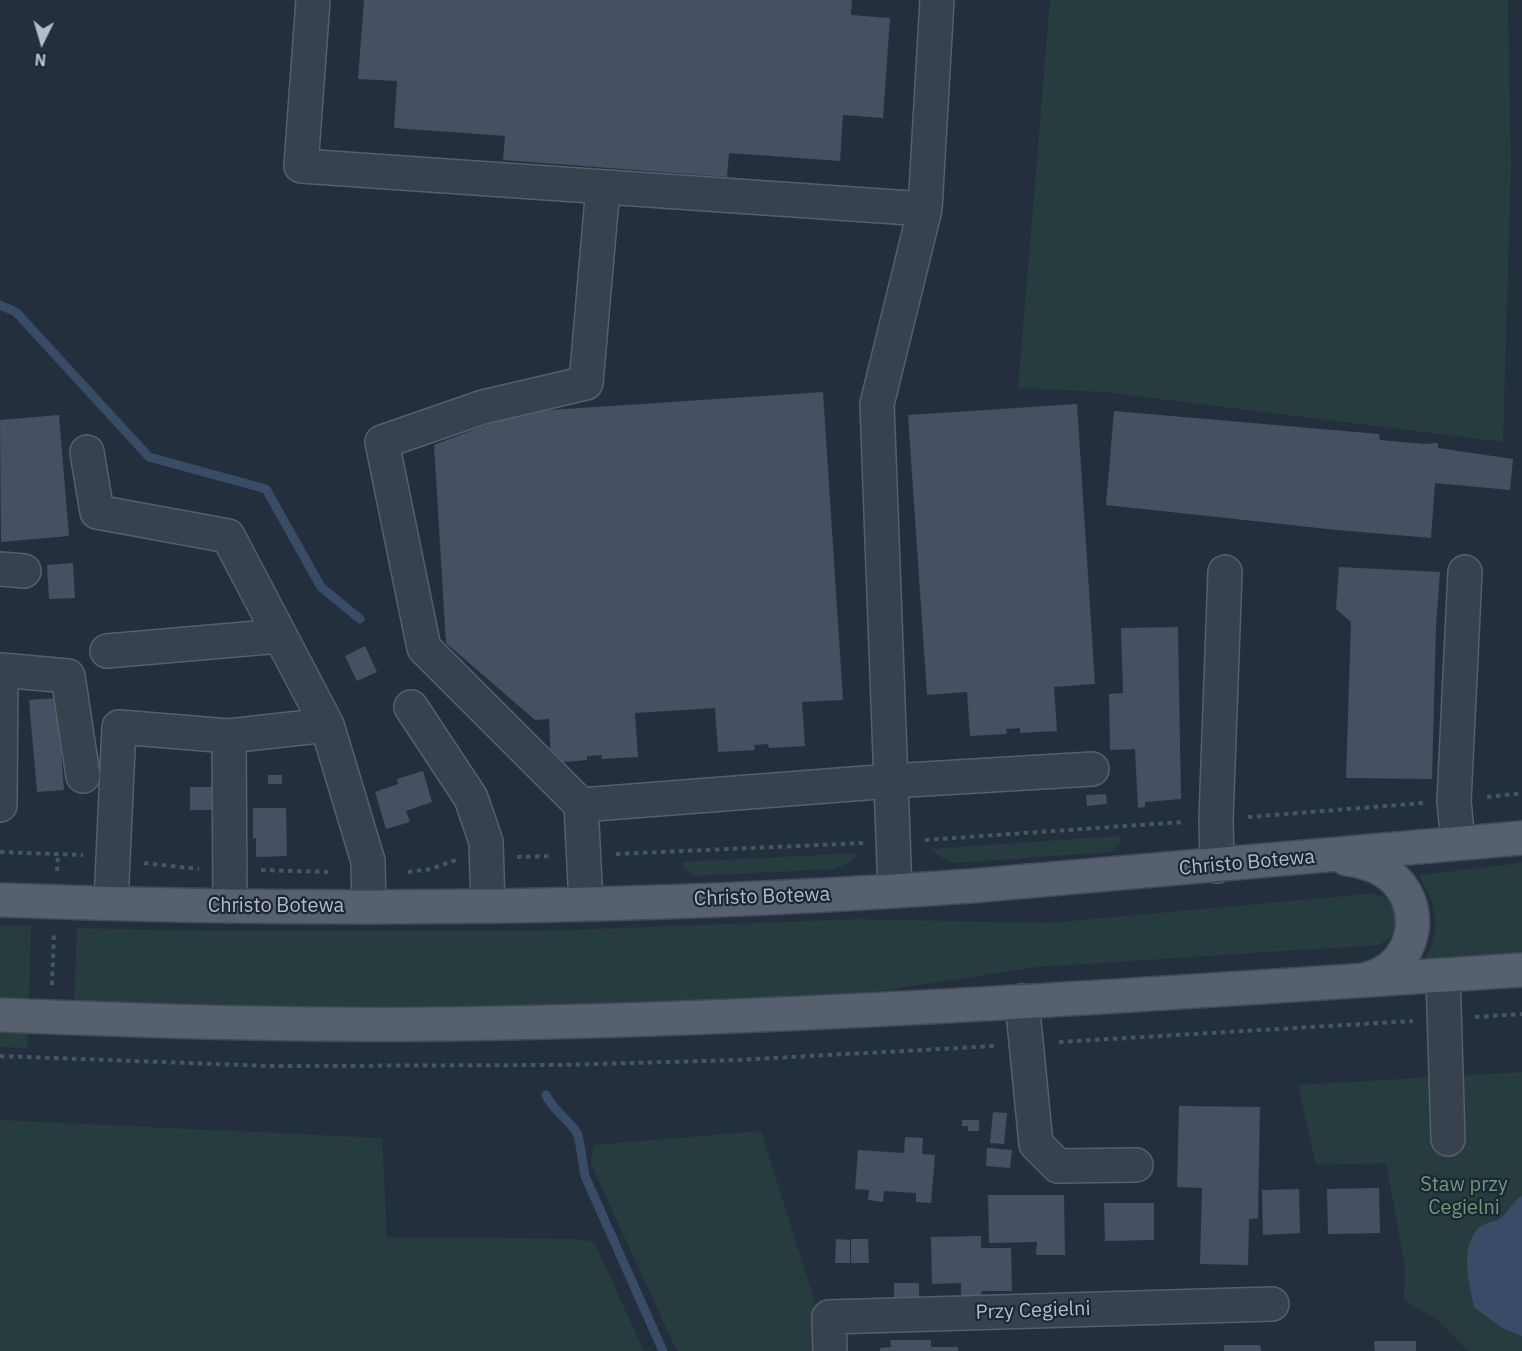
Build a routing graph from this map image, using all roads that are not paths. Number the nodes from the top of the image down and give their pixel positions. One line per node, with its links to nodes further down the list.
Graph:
1 (313, 0): 3 (street)
2 (938, 0): 4 (street)
3 (603, 187): 4 (street); 17 (street)
4 (925, 209): 15 (street)
5 (87, 452): 8 (street)
6 (1226, 572): 21 (street)
7 (1465, 572): 19 (street)
8 (280, 636): 9 (street); 11 (street)
9 (107, 651)
10 (411, 707): 27 (street)
11 (327, 725): 12 (street); 28 (street)
12 (229, 736): 24 (street); 26 (street)
13 (1092, 769): 15 (street)
14 (83, 776): 16 (street)
15 (891, 781): 17 (street); 22 (street)
16 (0, 805)
17 (581, 805): 25 (street)
18 (1522, 838): 19 (main road, Christo Botewa)
19 (1458, 843): 20 (main road, Christo Botewa)
20 (1319, 857): 21 (main road, Christo Botewa); 31 (main road)
21 (1217, 866): 22 (main road, Christo Botewa)
22 (895, 891): 25 (main road, Christo Botewa)
23 (0, 900): 24 (main road, Christo Botewa)
24 (111, 903): 26 (main road, Christo Botewa)
25 (586, 904): 27 (main road, Christo Botewa)
26 (230, 906): 28 (main road, Christo Botewa)
27 (488, 906): 28 (main road, Christo Botewa)
28 (369, 907)
29 (1522, 970): 30 (main road)
30 (1443, 975): 31 (main road); 34 (street)
31 (1355, 981): 32 (main road)
32 (1022, 1001): 33 (main road); 35 (street)
33 (0, 1015)
34 (1448, 1139)
35 (1136, 1165)
36 (1272, 1304): 37 (street, Przy Cegielni)
37 (830, 1351)

